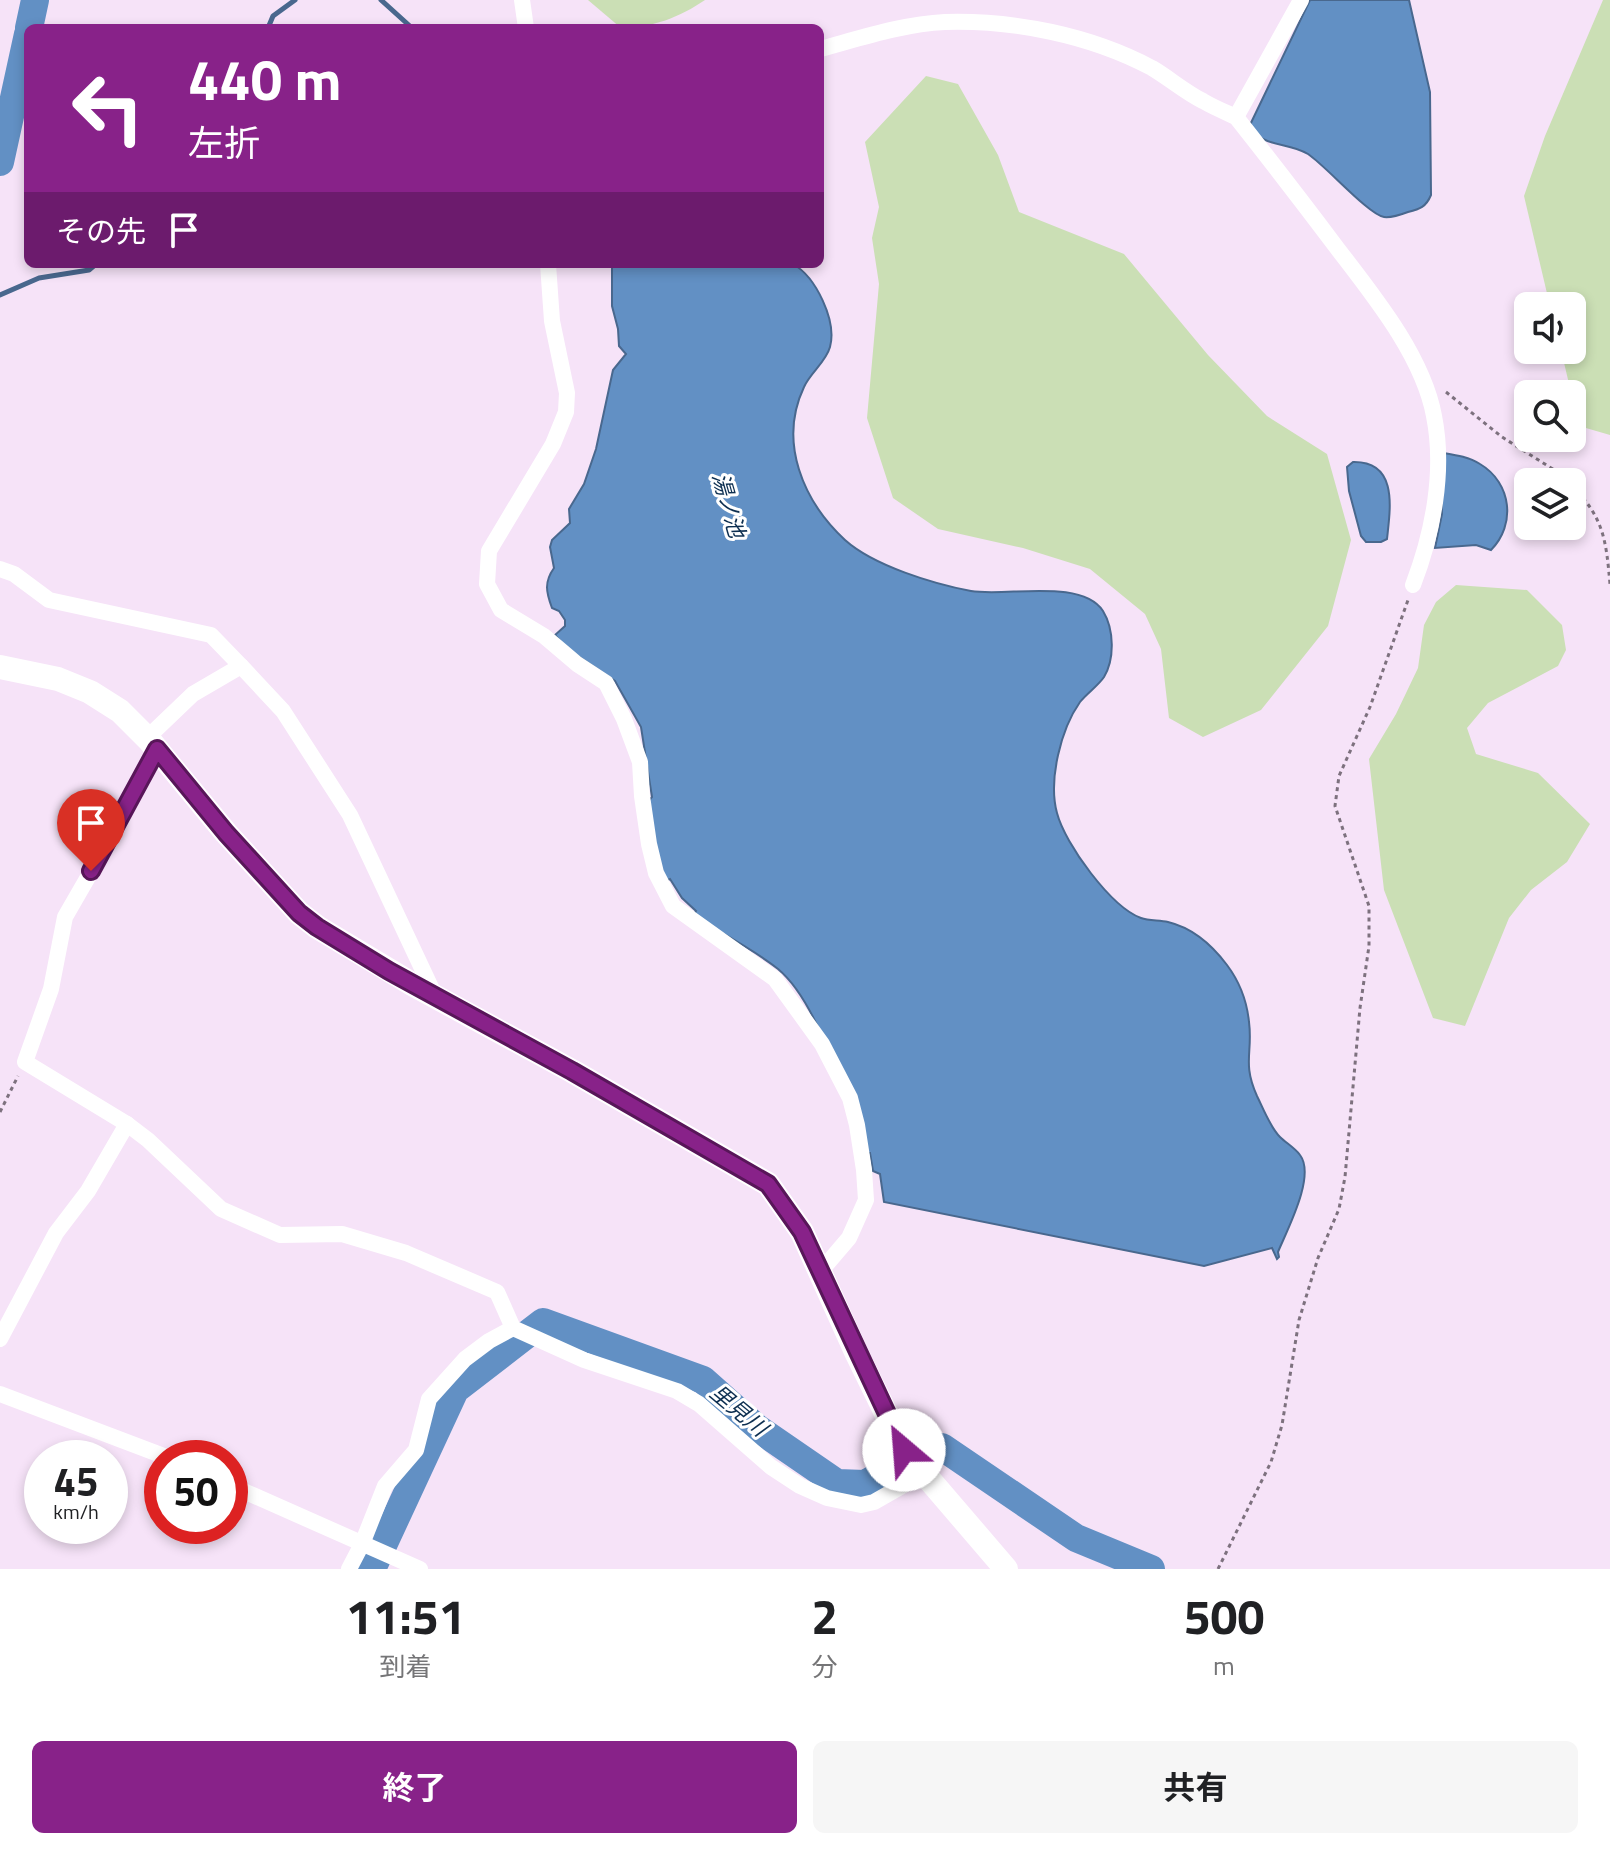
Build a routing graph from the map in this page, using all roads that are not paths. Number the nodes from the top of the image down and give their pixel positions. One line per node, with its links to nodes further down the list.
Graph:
1 (522, 0): 3 (street)
2 (1301, 0): 5 (street)
3 (525, 24)
4 (824, 48): 5 (street)
5 (1236, 117): 8 (street)
6 (548, 268): 14 (street)
7 (0, 569): 9 (street)
8 (1413, 585)
9 (241, 666): 11 (street); 12 (street)
10 (0, 667): 11 (main road)
11 (152, 743): 12 (main road); 13 (street)
12 (435, 996): 14 (main road)
13 (127, 1124): 15 (street); 16 (street)
14 (820, 1272): 19 (main road)
15 (513, 1328): 19 (street); 21 (street)
16 (0, 1339)
17 (0, 1394): 18 (street)
18 (144, 1449)
19 (915, 1464): 24 (main road)
20 (248, 1493): 21 (street)
21 (362, 1544): 22 (street); 23 (street)
22 (349, 1569)
23 (420, 1569)
24 (1006, 1569)

